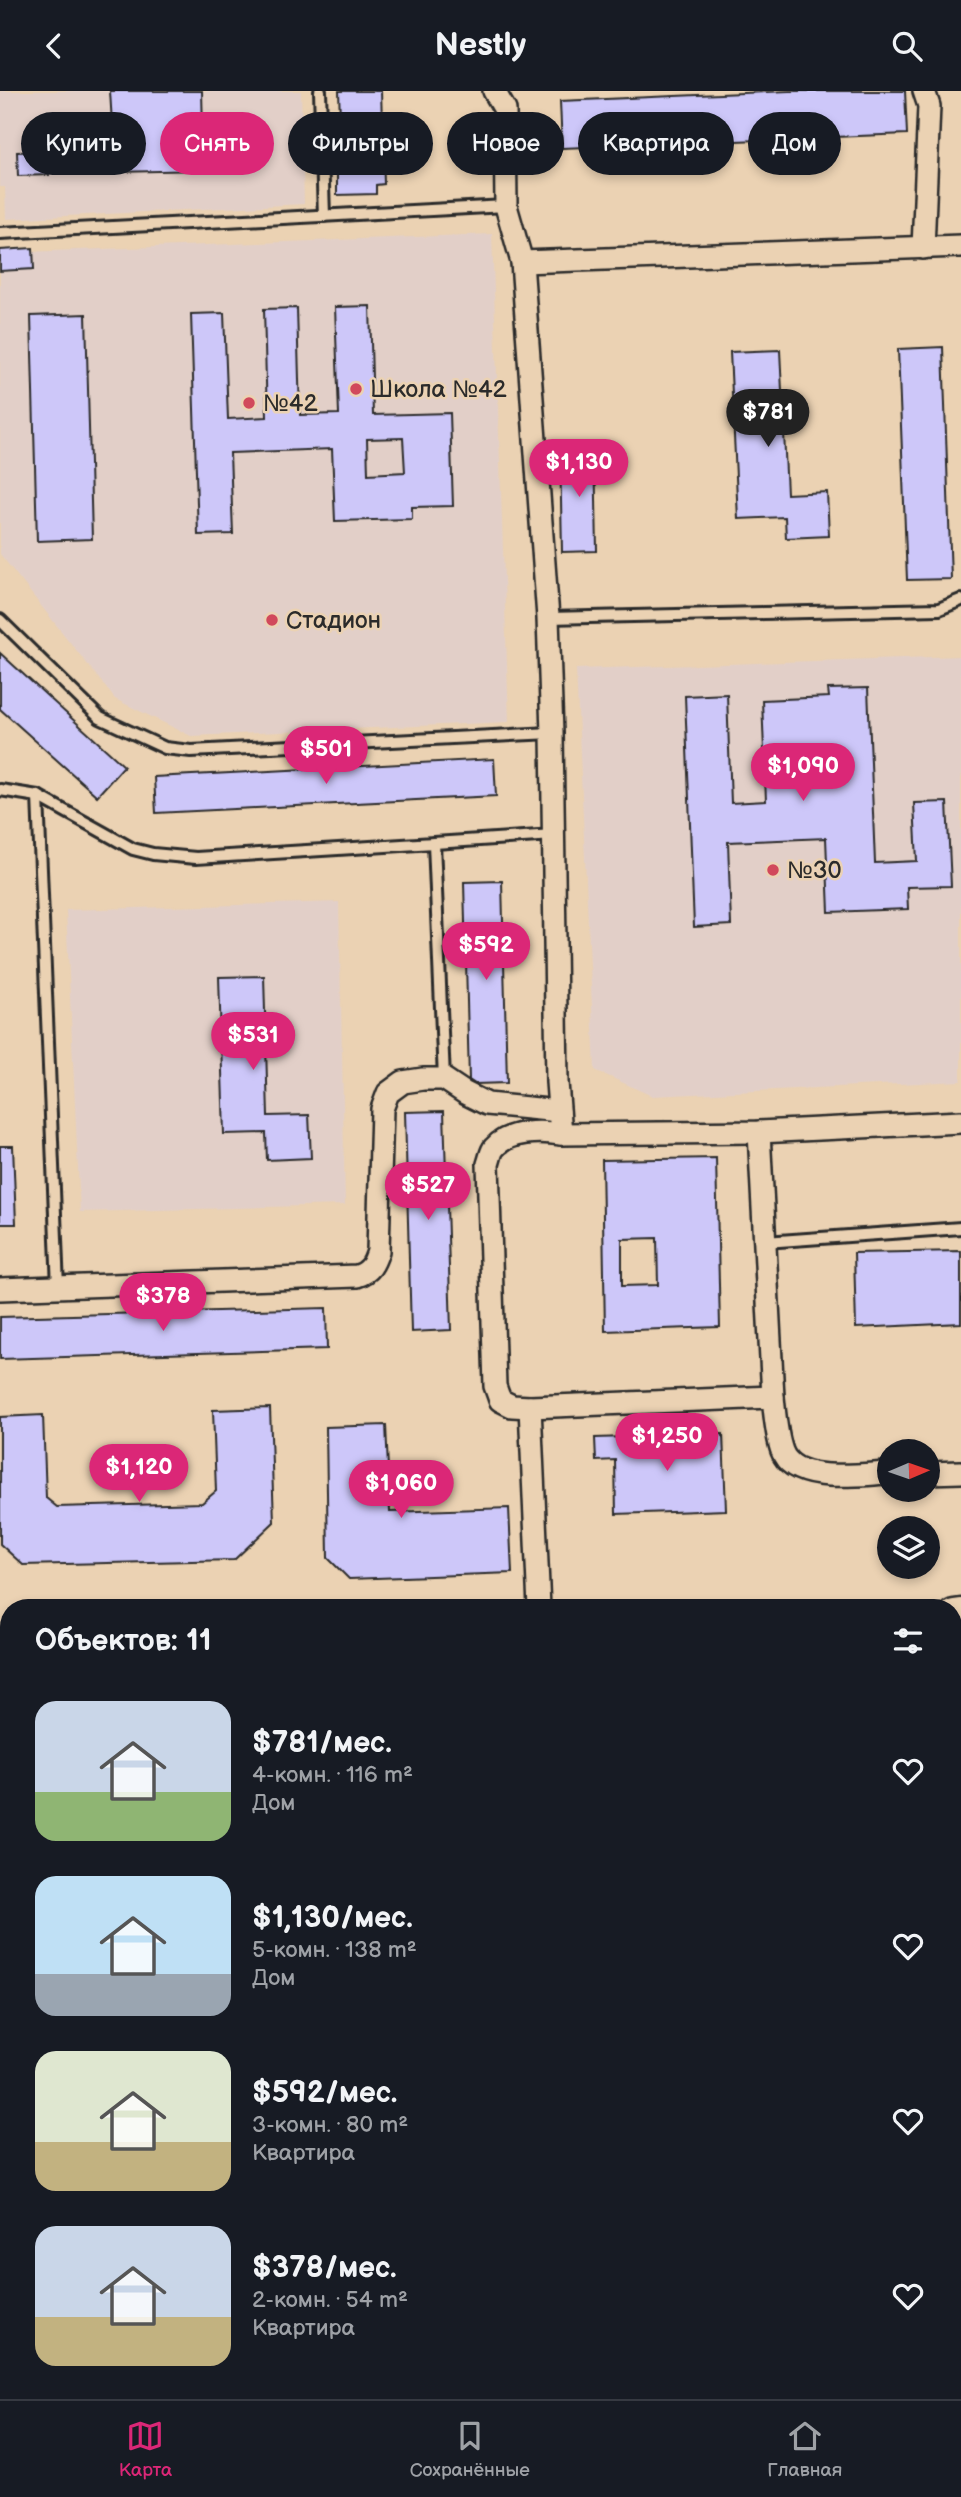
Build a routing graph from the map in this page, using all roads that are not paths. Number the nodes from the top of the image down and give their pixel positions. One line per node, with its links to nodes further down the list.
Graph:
1 (320, 91): 5 (lane)
2 (495, 91): 4 (street)
3 (924, 91): 8 (street)
4 (506, 206): 5 (lane); 9 (street)
5 (324, 216): 6 (lane)
6 (0, 233)
7 (961, 246): 8 (street)
8 (923, 248): 9 (street)
9 (522, 262): 11 (street)
10 (961, 600): 11 (lane)
11 (548, 618): 13 (street)
12 (0, 620): 13 (lane)
13 (552, 733): 16 (street)
14 (0, 790): 15 (lane)
15 (38, 796): 17 (lane); 25 (lane)
16 (554, 835): 17 (lane); 19 (street)
17 (434, 843): 18 (lane)
18 (444, 1079): 19 (street); 25 (street)
19 (559, 1111): 22 (street)
20 (961, 1122): 21 (street)
21 (759, 1132): 22 (street); 24 (street)
22 (561, 1134): 28 (street)
23 (961, 1228): 24 (lane)
24 (765, 1242): 27 (street)
25 (58, 1288): 26 (street)
26 (0, 1289)
27 (773, 1397): 28 (street); 30 (street)
28 (530, 1407): 32 (street)
29 (961, 1472): 31 (street)
30 (877, 1473)
31 (940, 1473)
32 (539, 1599)

